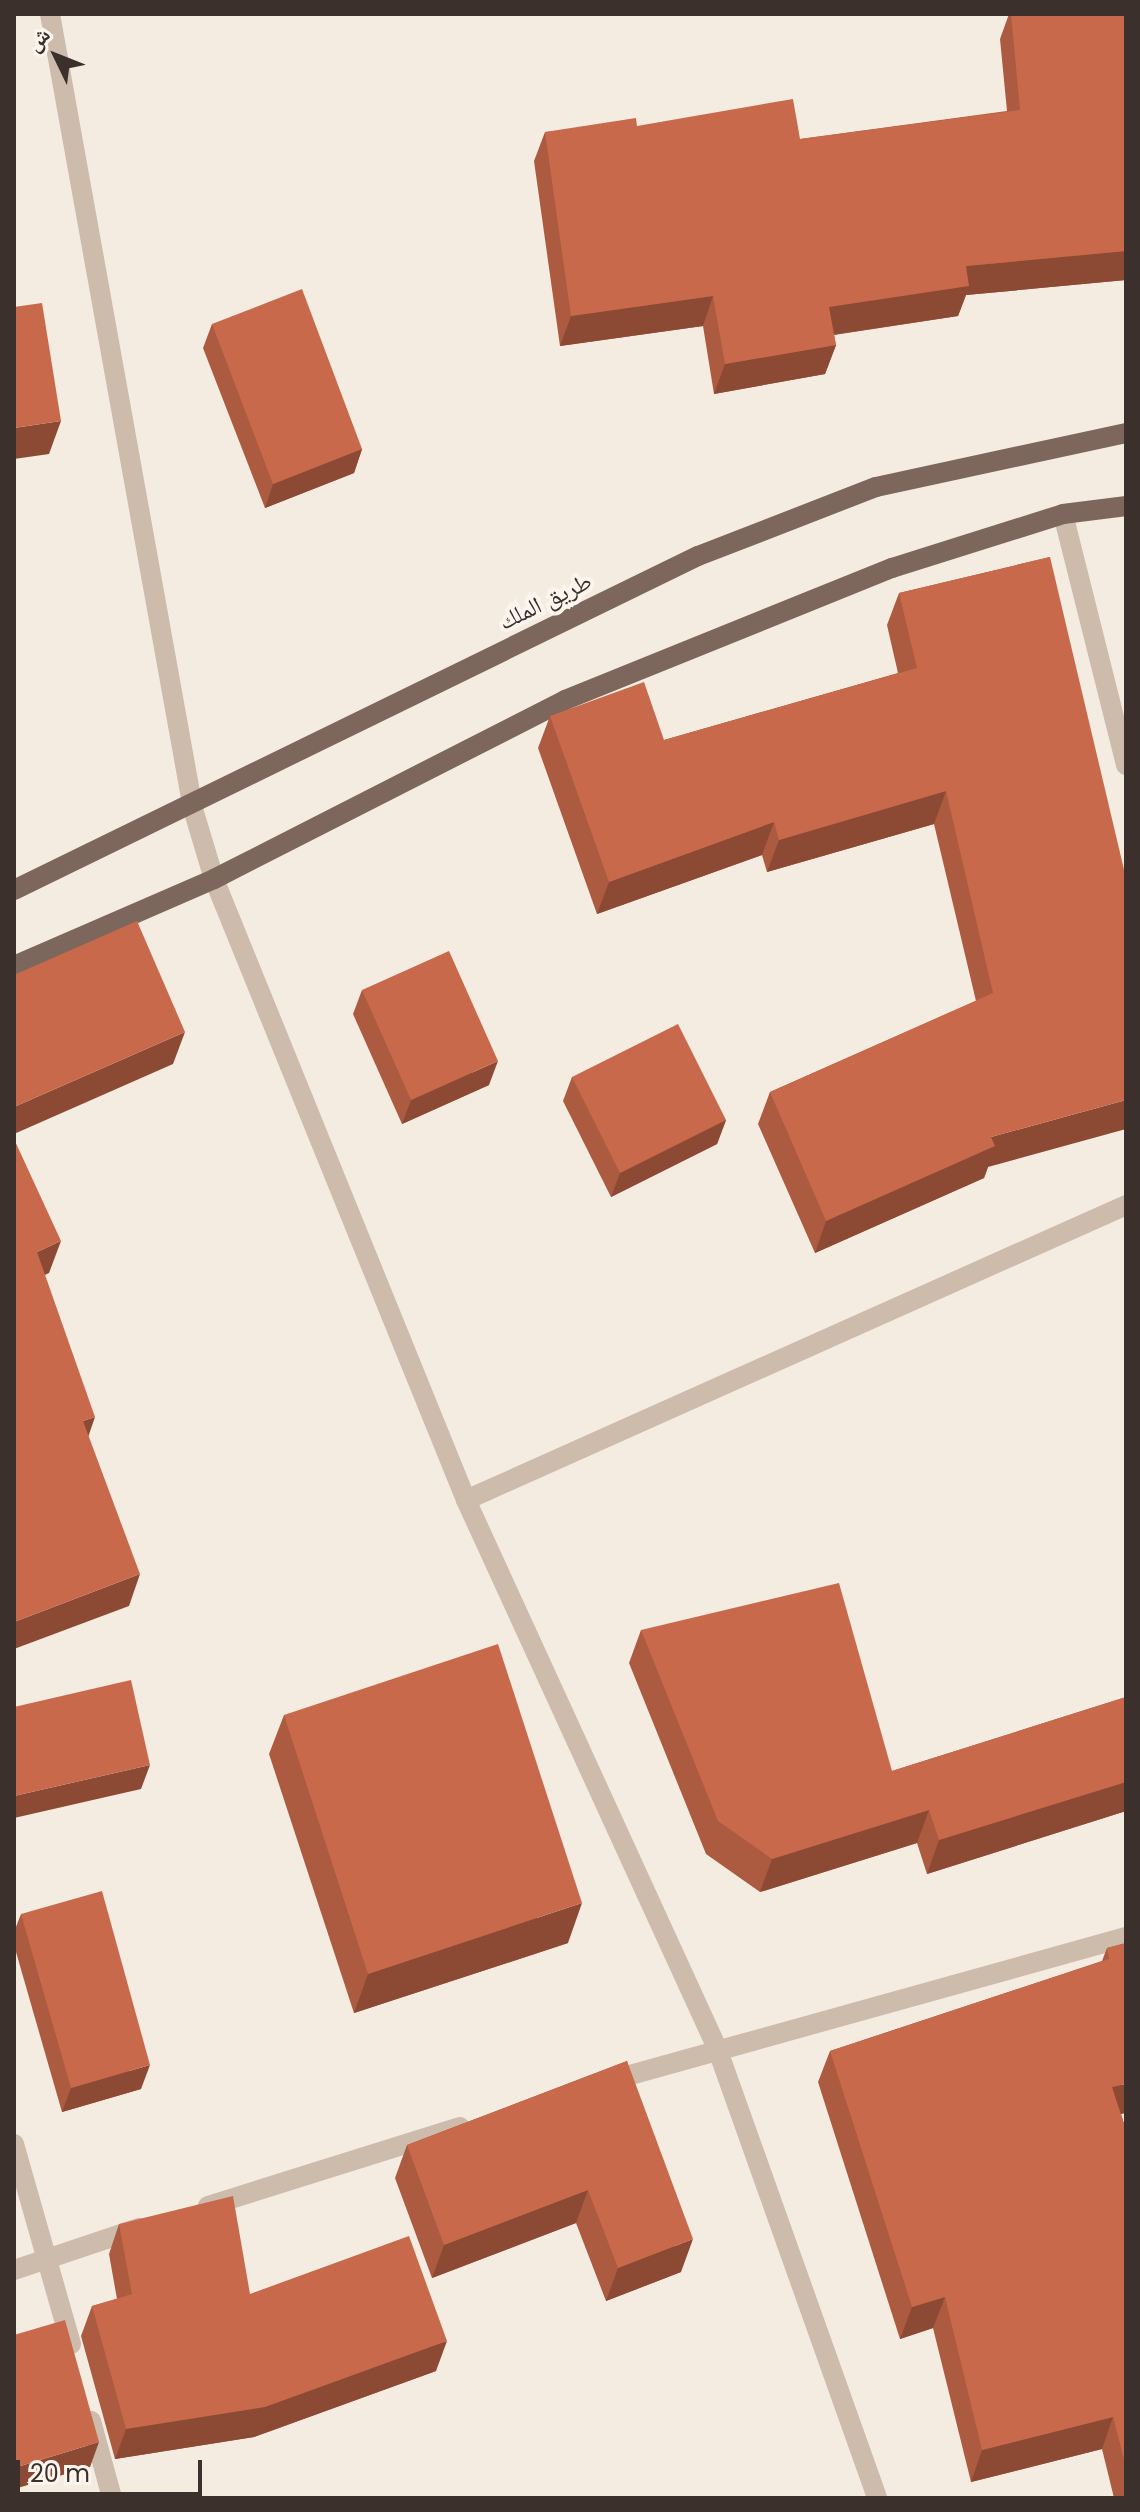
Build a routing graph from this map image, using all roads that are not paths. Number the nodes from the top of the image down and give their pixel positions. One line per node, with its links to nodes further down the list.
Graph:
1 (50, 14): 6 (street)
2 (1126, 433): 6 (main road, طريق الملك)
3 (1126, 506): 4 (main road)
4 (1063, 514): 5 (street); 7 (main road)
5 (1126, 765)
6 (193, 809): 7 (street); 8 (main road, طريق الملك)
7 (214, 879): 9 (main road); 11 (street)
8 (14, 890)
9 (14, 966)
10 (1126, 1205): 11 (street)
11 (466, 1500): 13 (street)
12 (1126, 1937): 13 (street)
13 (717, 2048): 14 (street); 22 (street)
14 (580, 2090)
15 (488, 2118): 17 (street)
16 (14, 2144): 17 (street)
17 (47, 2258): 18 (street); 19 (street)
18 (14, 2270)
19 (76, 2363)
20 (84, 2393): 21 (street)
21 (112, 2498)
22 (877, 2498)

